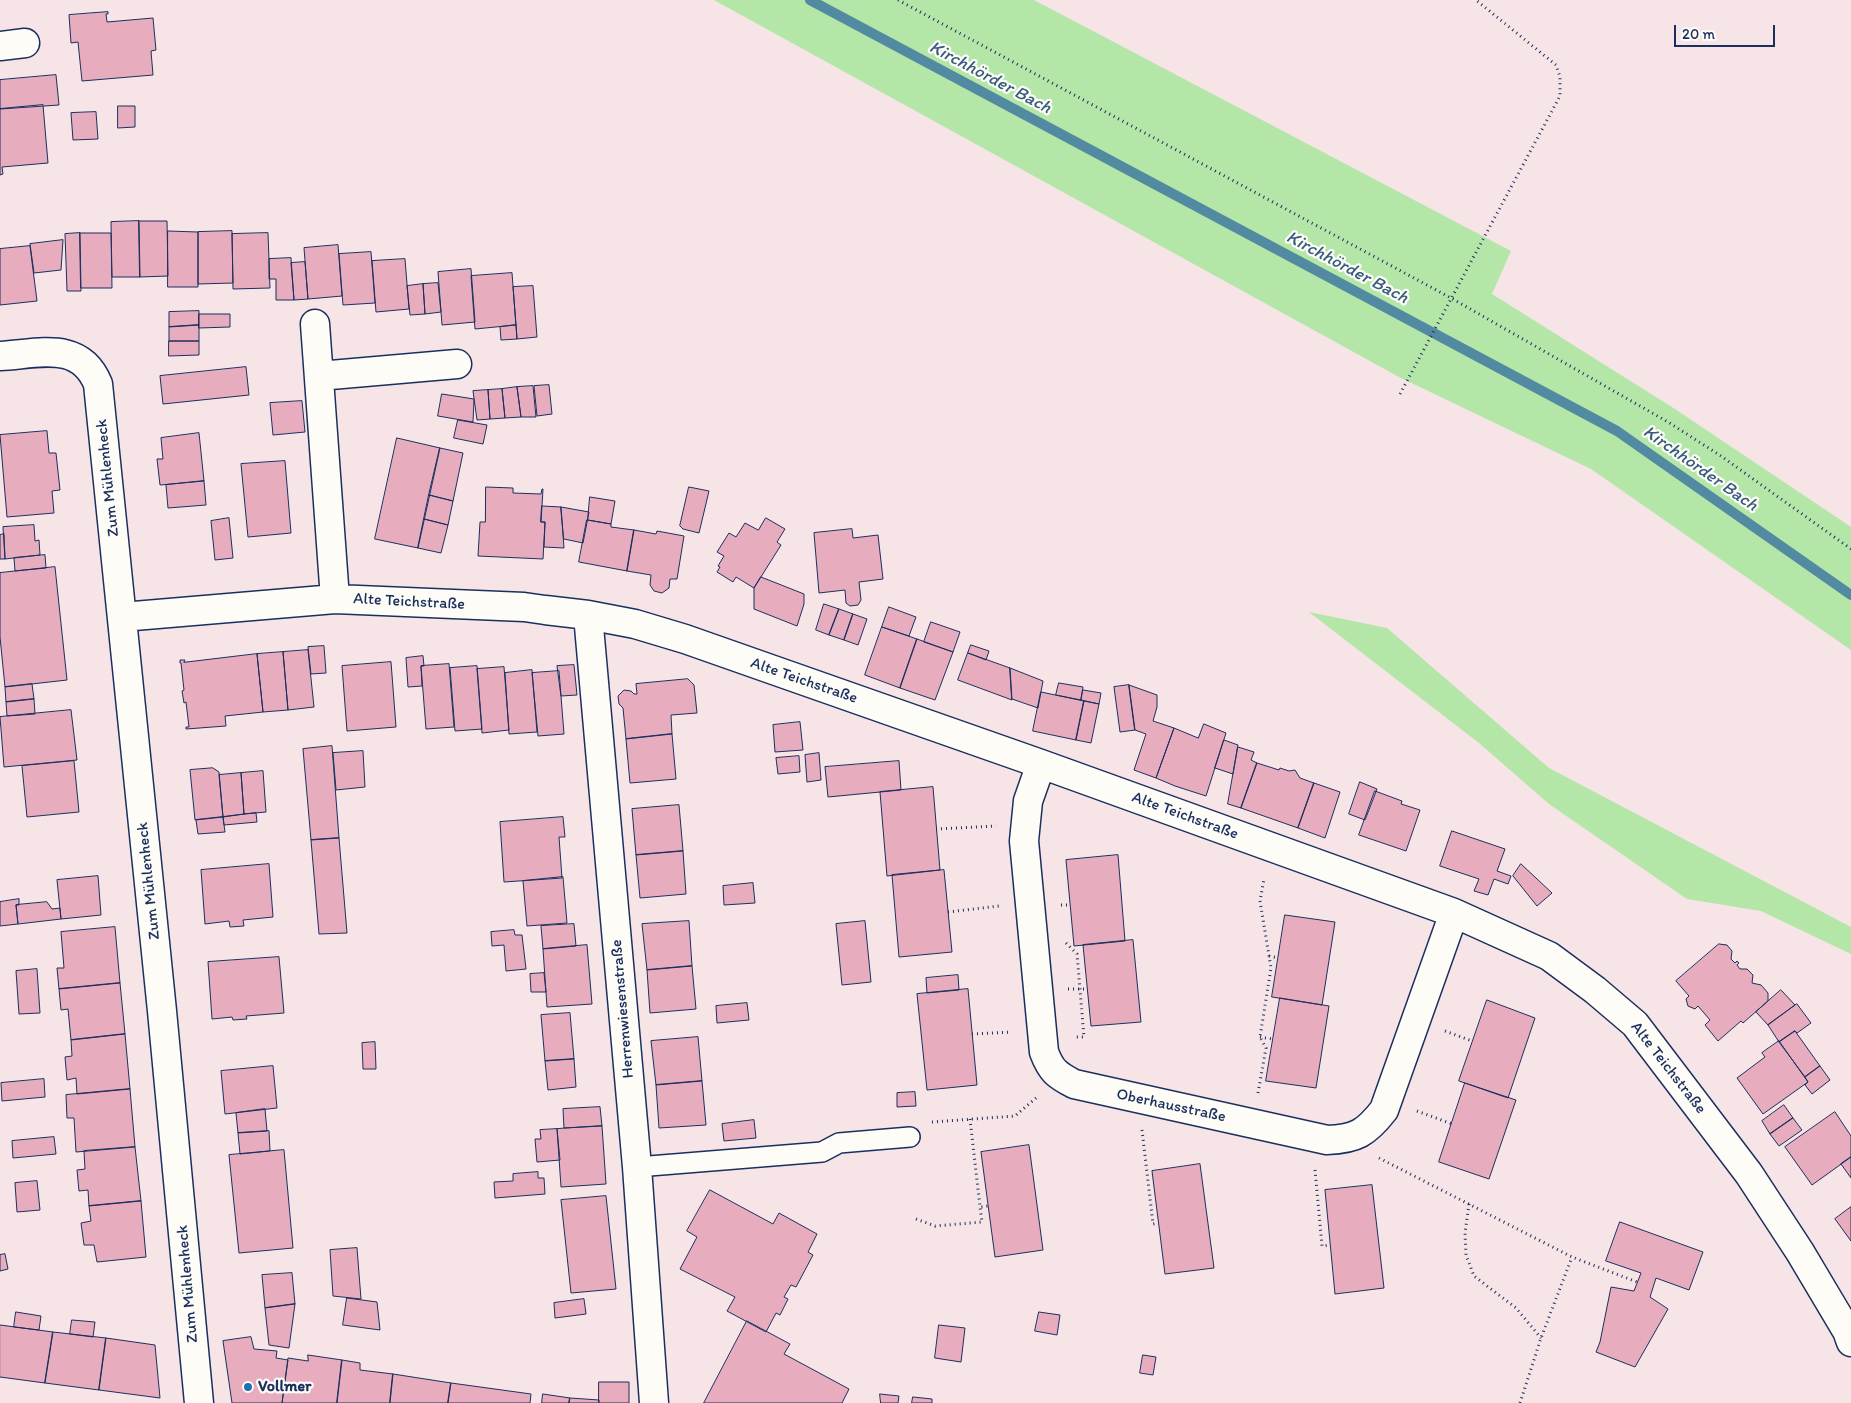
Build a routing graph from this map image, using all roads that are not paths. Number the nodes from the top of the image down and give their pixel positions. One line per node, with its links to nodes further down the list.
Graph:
1 (315, 324): 4 (street, Alte Teichstraße)
2 (0, 356): 7 (street, Zum Mühlenheck)
3 (457, 364): 4 (street)
4 (319, 376): 5 (street, Alte Teichstraße)
5 (335, 599): 6 (street, Alte Teichstraße); 7 (street, Alte Teichstraße)
6 (588, 615): 8 (street, Alte Teichstraße); 11 (street, Herrenwiesenstraße)
7 (122, 617): 13 (street, Zum Mühlenheck)
8 (1041, 764): 9 (street, Alte Teichstraße); 9 (street, Oberhausstraße)
9 (1454, 914): 12 (street, Alte Teichstraße)
10 (910, 1137): 11 (lane)
11 (637, 1166): 14 (street, Herrenwiesenstraße)
12 (1851, 1342)
13 (199, 1403)
14 (654, 1403)

